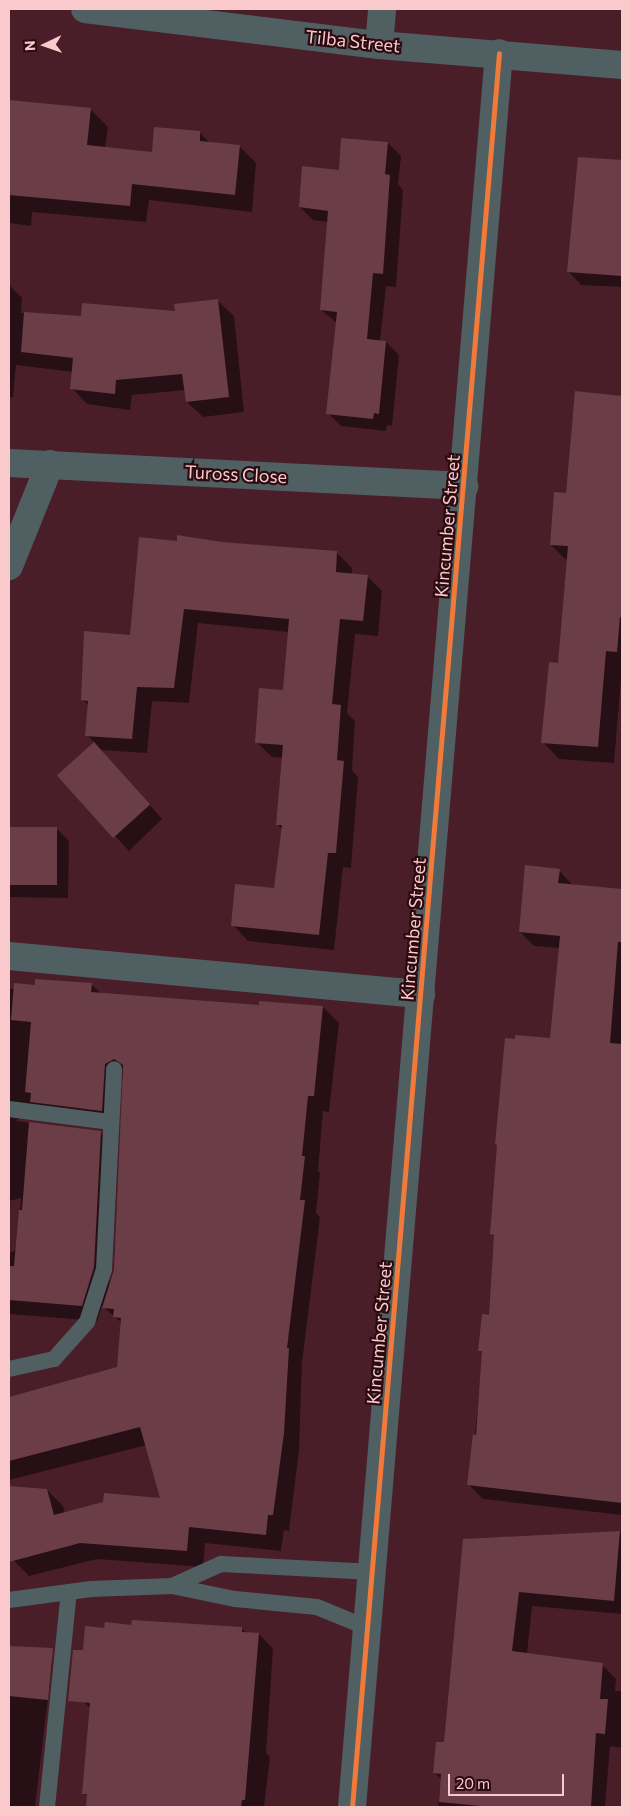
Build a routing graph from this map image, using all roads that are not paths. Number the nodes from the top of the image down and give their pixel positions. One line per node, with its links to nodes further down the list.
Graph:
1 (85, 9): 3 (street, Tilba Street)
2 (382, 9): 3 (street)
3 (379, 44): 4 (street, Tilba Street)
4 (499, 53): 5 (street, Tilba Street); 8 (street, Kincumber Street)
5 (622, 65)
6 (9, 462): 7 (street, Tuross Close)
7 (50, 464): 8 (street, Tuross Close); 9 (street)
8 (464, 486): 11 (street, Kincumber Street)
9 (9, 566)
10 (9, 956): 11 (street)
11 (421, 994): 16 (street, Kincumber Street)
12 (114, 1069): 14 (lane)
13 (9, 1109): 14 (lane)
14 (111, 1122): 15 (lane)
15 (9, 1369)
16 (373, 1572): 17 (lane); 20 (street, Kincumber Street)
17 (172, 1586): 18 (lane); 20 (lane)
18 (69, 1592): 19 (lane); 21 (lane)
19 (9, 1600)
20 (368, 1628): 22 (street, Kincumber Street)
21 (47, 1807)
22 (352, 1807)

